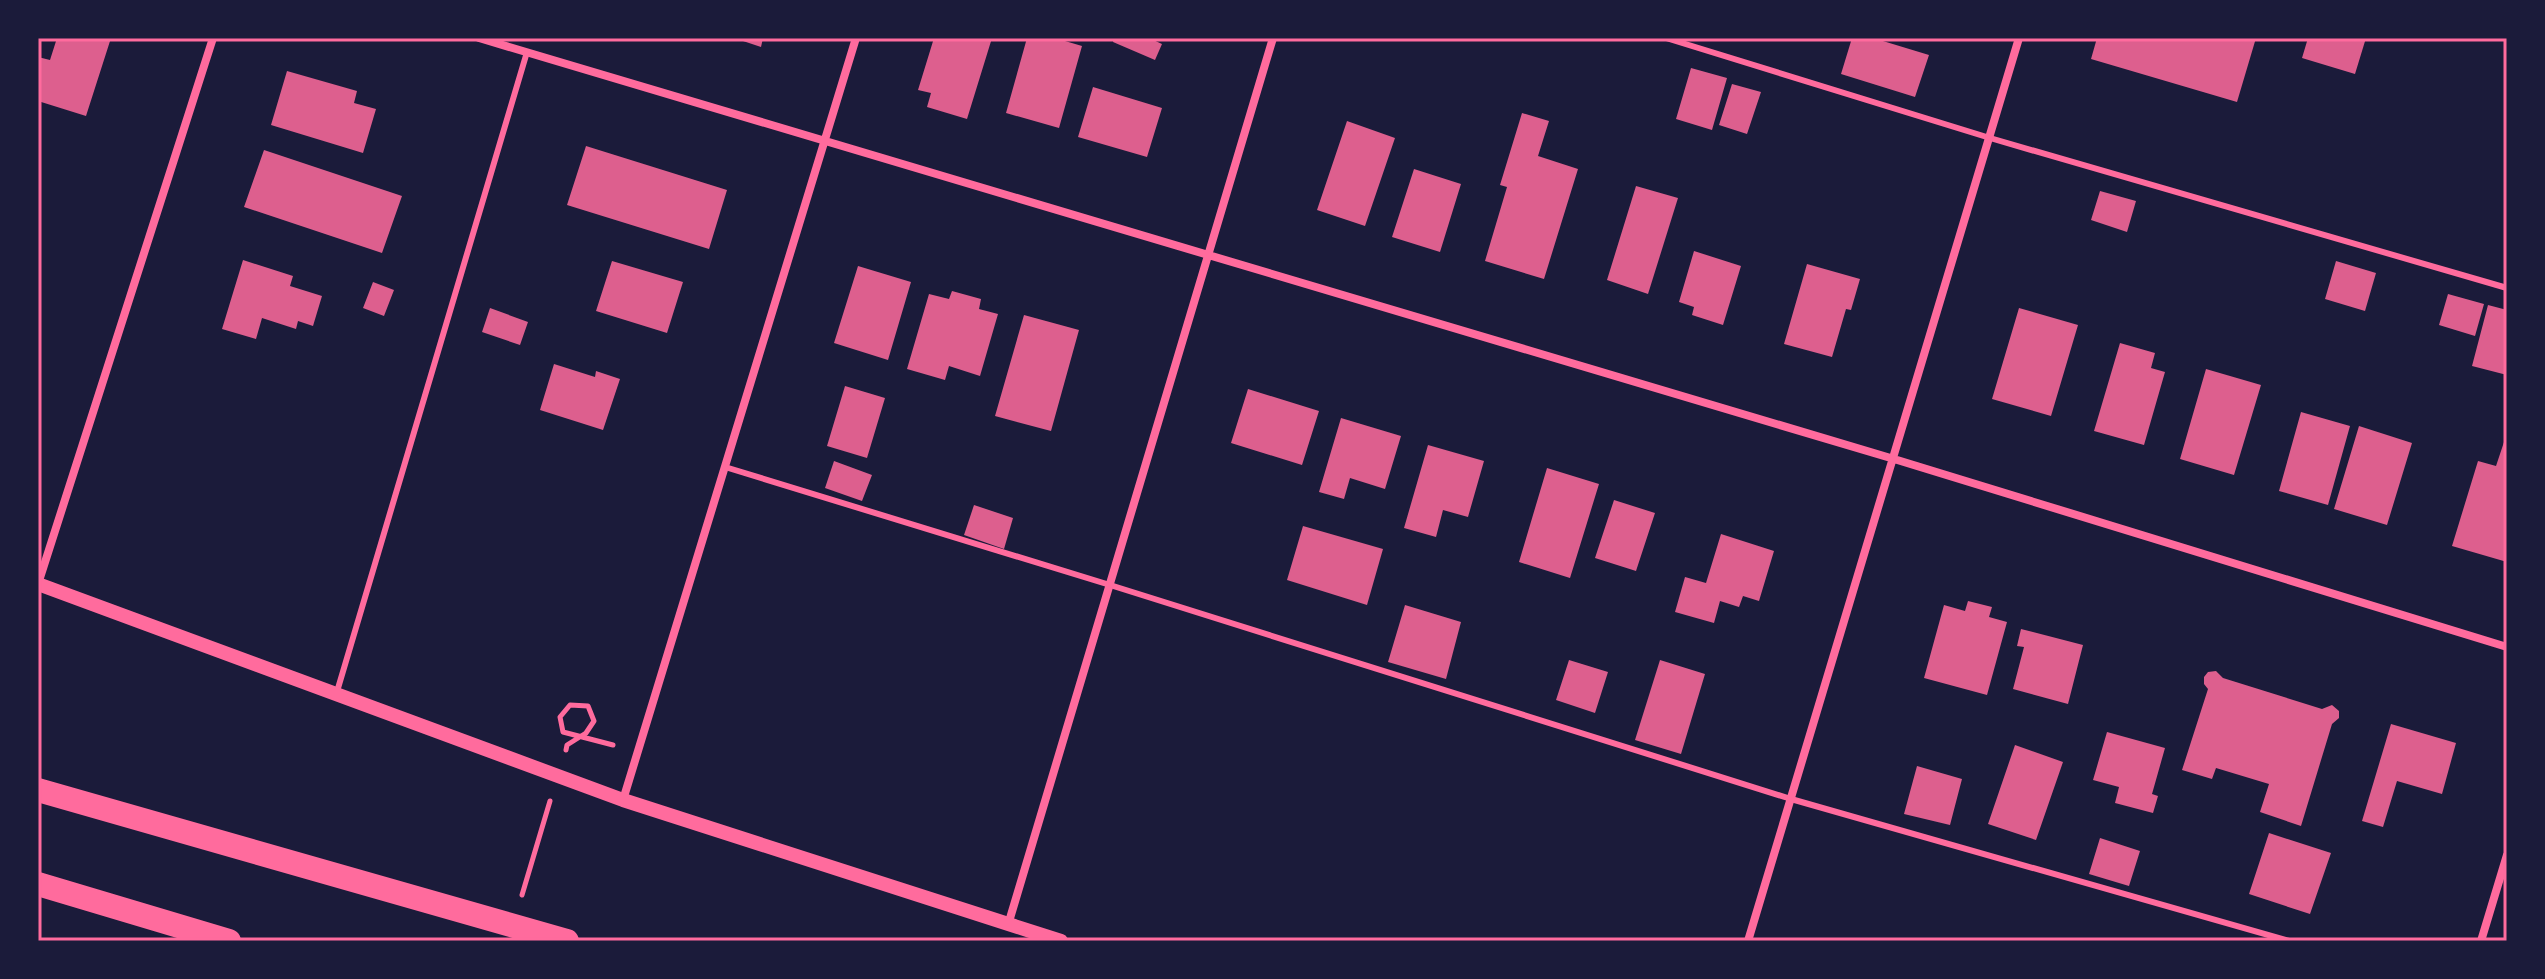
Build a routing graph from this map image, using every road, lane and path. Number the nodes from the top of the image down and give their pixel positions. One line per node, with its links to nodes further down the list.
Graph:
1 (213, 38): 14 (street)
2 (479, 38): 7 (street)
3 (856, 38): 9 (street)
4 (1273, 38): 10 (street)
5 (1666, 38): 8 (lane)
6 (2019, 38): 8 (street)
7 (527, 52): 9 (street); 17 (lane)
8 (1990, 138): 11 (lane); 12 (street)
9 (825, 140): 10 (street); 13 (street)
10 (1208, 256): 12 (street); 15 (street)
11 (2507, 288)
12 (1894, 459): 16 (street); 22 (street)
13 (725, 467): 15 (lane); 18 (street)
14 (38, 584): 17 (street)
15 (1110, 585): 22 (lane); 27 (street)
16 (2507, 647)
17 (336, 695): 23 (street)
18 (637, 752): 19 (path); 23 (street)
19 (562, 760)
20 (38, 790): 29 (highway)
21 (553, 790): 26 (path)
22 (1791, 799): 31 (street); 32 (lane)
23 (623, 800): 27 (street)
24 (2507, 855): 33 (street)
25 (38, 884): 28 (highway)
26 (522, 896)
27 (1008, 925): 30 (street)
28 (229, 941)
29 (567, 941)
30 (1061, 941)
31 (1748, 941)
32 (2289, 941)
33 (2481, 941)

